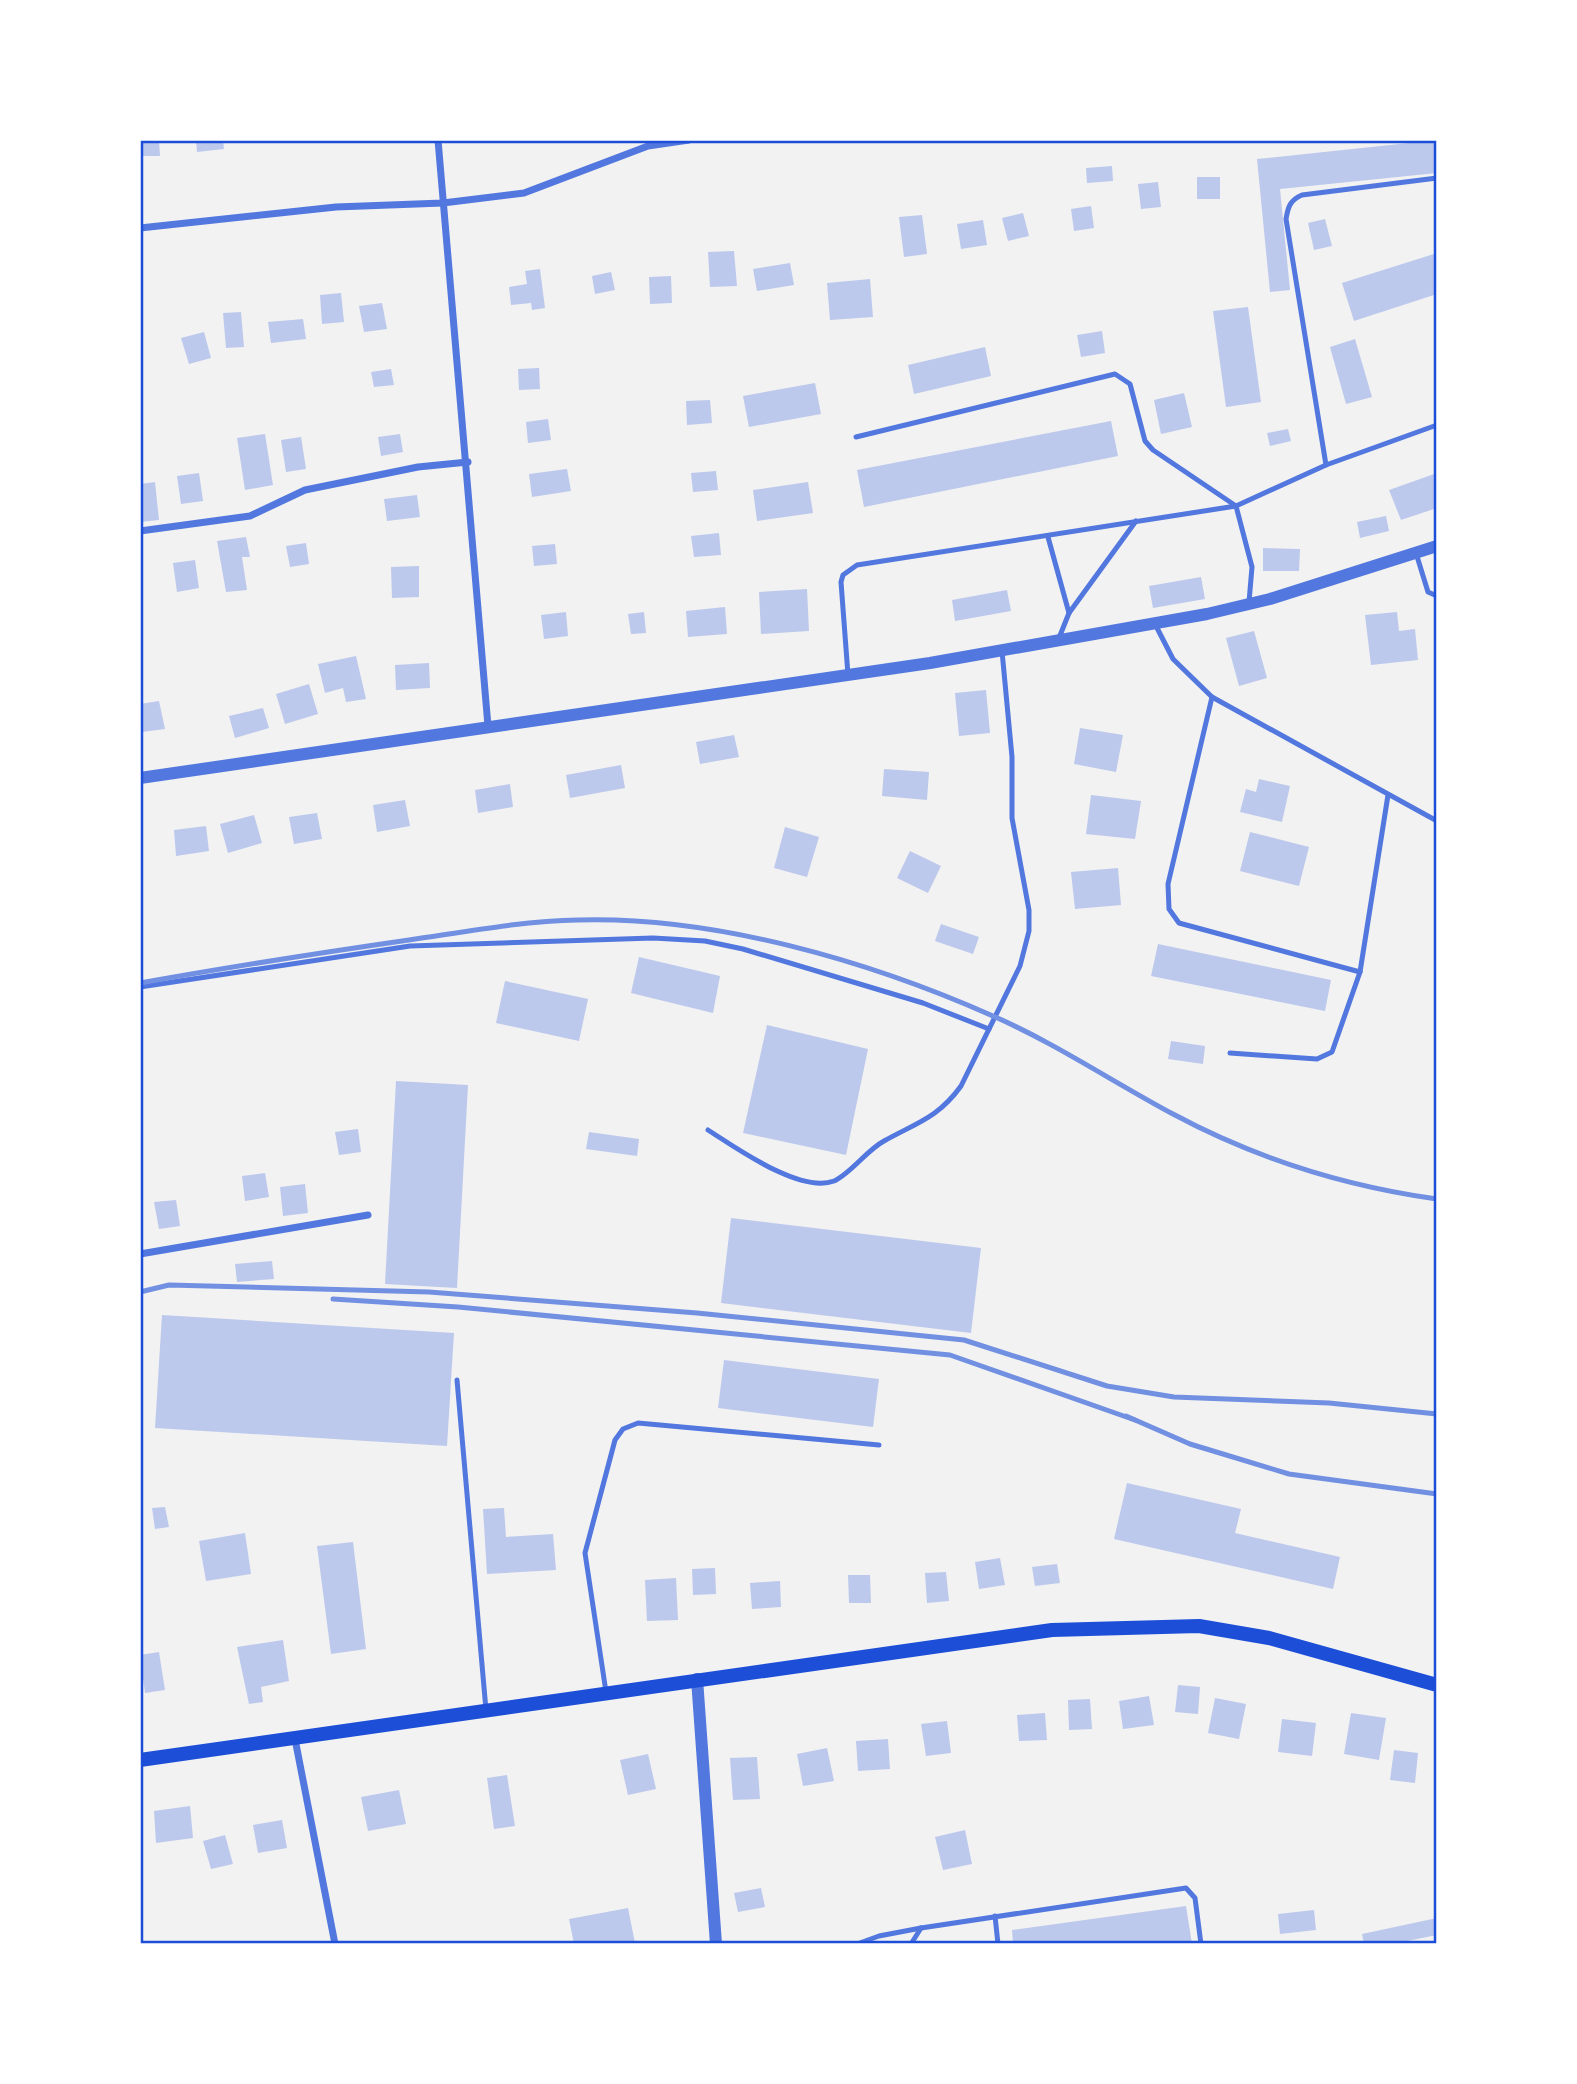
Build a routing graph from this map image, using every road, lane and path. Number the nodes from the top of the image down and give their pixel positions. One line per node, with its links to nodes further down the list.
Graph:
1 (438, 140): 4 (street)
2 (689, 140): 4 (street)
3 (1437, 178): 9 (lane)
4 (443, 204): 5 (street); 8 (street)
5 (140, 228)
6 (1437, 425): 9 (lane)
7 (856, 437): 10 (lane)
8 (468, 461): 12 (street); 24 (street)
9 (1326, 465): 10 (lane)
10 (1236, 506): 11 (lane); 17 (lane)
11 (1136, 521): 13 (lane); 18 (lane)
12 (140, 531)
13 (1048, 537): 18 (lane); 22 (lane)
14 (1437, 547): 15 (street)
15 (1416, 553): 16 (lane); 17 (street)
16 (1437, 596)
17 (1249, 605): 19 (street)
18 (1069, 613): 20 (lane)
19 (1155, 624): 20 (street); 23 (lane)
20 (1058, 641): 21 (street)
21 (1002, 650): 22 (street); 30 (lane)
22 (848, 675): 24 (street)
23 (1212, 697): 26 (lane); 28 (lane)
24 (488, 726): 25 (street)
25 (140, 778)
26 (1388, 795): 27 (lane); 28 (lane)
27 (1437, 821)
28 (1360, 972): 31 (lane)
29 (140, 988): 30 (lane)
30 (989, 1029): 32 (lane)
31 (1230, 1053)
32 (708, 1130)
33 (368, 1215): 34 (street)
34 (140, 1254)
35 (457, 1380): 40 (lane)
36 (878, 1445): 39 (lane)
37 (697, 1679): 38 (main road); 39 (main road); 46 (street)
38 (1437, 1685)
39 (606, 1692): 40 (main road)
40 (486, 1710): 41 (main road)
41 (294, 1737): 42 (main road); 45 (street)
42 (140, 1759)
43 (995, 1916): 44 (lane); 49 (lane); 50 (lane)
44 (921, 1928): 47 (lane); 48 (lane)
45 (335, 1944)
46 (716, 1944)
47 (857, 1944)
48 (911, 1944)
49 (998, 1944)
50 (1201, 1944)

